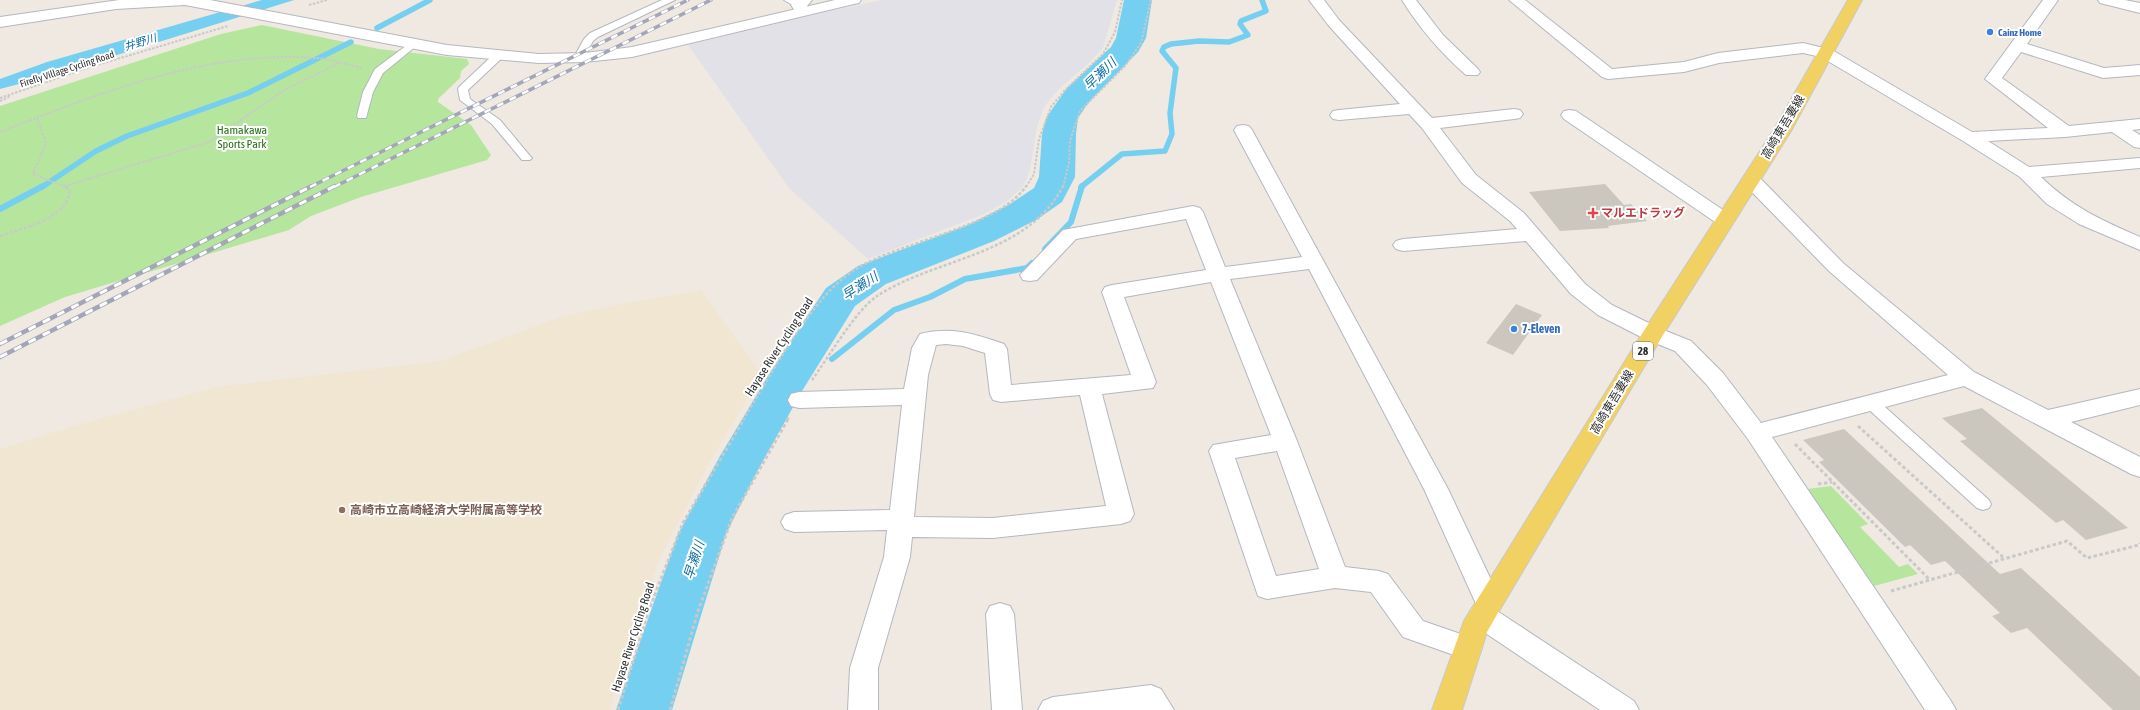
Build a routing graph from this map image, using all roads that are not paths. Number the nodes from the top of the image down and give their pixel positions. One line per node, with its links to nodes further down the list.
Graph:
1 (173, 0): 10 (street); 14 (street)
2 (670, 0): 18 (lane)
3 (854, 0): 11 (street)
4 (1316, 0): 21 (street)
5 (1409, 0): 20 (street)
6 (1516, 0): 16 (street)
7 (1855, 0): 16 (main road, 高崎東吾妻線 / 28)
8 (2051, 0): 15 (street)
9 (2105, 0): 12 (street)
10 (143, 1): 13 (street)
11 (799, 4): 18 (street)
12 (2140, 8)
13 (0, 22)
14 (411, 45): 17 (street); 25 (lane)
15 (2017, 46): 19 (street); 30 (street)
16 (1826, 53): 31 (street); 38 (main road, 高崎東吾妻線 / 28)
17 (498, 56): 18 (street); 33 (lane)
18 (578, 59)
19 (2140, 70)
20 (1472, 72)
21 (1413, 108): 23 (street); 26 (street)
22 (1514, 114): 26 (street)
23 (1339, 115)
24 (1570, 115): 39 (street)
25 (362, 116)
26 (1428, 124): 40 (street)
27 (2140, 124): 28 (street)
28 (2114, 126): 30 (street); 32 (street)
29 (1243, 130): 43 (street)
30 (2065, 132): 31 (street)
31 (1969, 137): 36 (street)
32 (2140, 143)
33 (526, 158)
34 (2140, 163): 35 (street)
35 (2120, 165): 36 (street); 37 (street)
36 (2026, 173): 41 (street)
37 (2140, 175)
38 (1751, 180): 39 (main road, 高崎東吾妻線 / 28); 47 (street)
39 (1725, 220): 46 (main road, 高崎東吾妻線 / 28)
40 (1532, 234): 42 (street); 46 (street)
41 (2140, 244)
42 (1403, 245)
43 (1314, 262): 44 (street); 61 (street)
44 (1219, 274): 45 (street); 48 (street); 55 (street)
45 (1030, 275)
46 (1653, 334): 54 (street); 61 (main road, 高崎東吾妻線 / 28)
47 (1966, 378): 52 (street); 53 (street)
48 (1089, 386): 50 (street); 59 (street)
49 (2140, 396): 53 (street)
50 (914, 397): 51 (street); 59 (street)
51 (799, 400)
52 (1871, 403): 54 (street); 57 (lane)
53 (2048, 419): 56 (street)
54 (1756, 433): 70 (street)
55 (1285, 441): 60 (street); 60 (street)
56 (2140, 468)
57 (1983, 504)
58 (794, 522): 59 (street)
59 (901, 524): 64 (street)
60 (1335, 577): 63 (street)
61 (1486, 609): 63 (main road, 高崎東吾妻線 / 28); 69 (street)
62 (1000, 614): 65 (street)
63 (1468, 648): 68 (main road, 高崎東吾妻線 / 28)
64 (863, 710)
65 (1007, 710)
66 (1053, 710): 67 (street)
67 (1159, 710)
68 (1447, 710)
69 (1624, 710)
70 (1940, 710)

